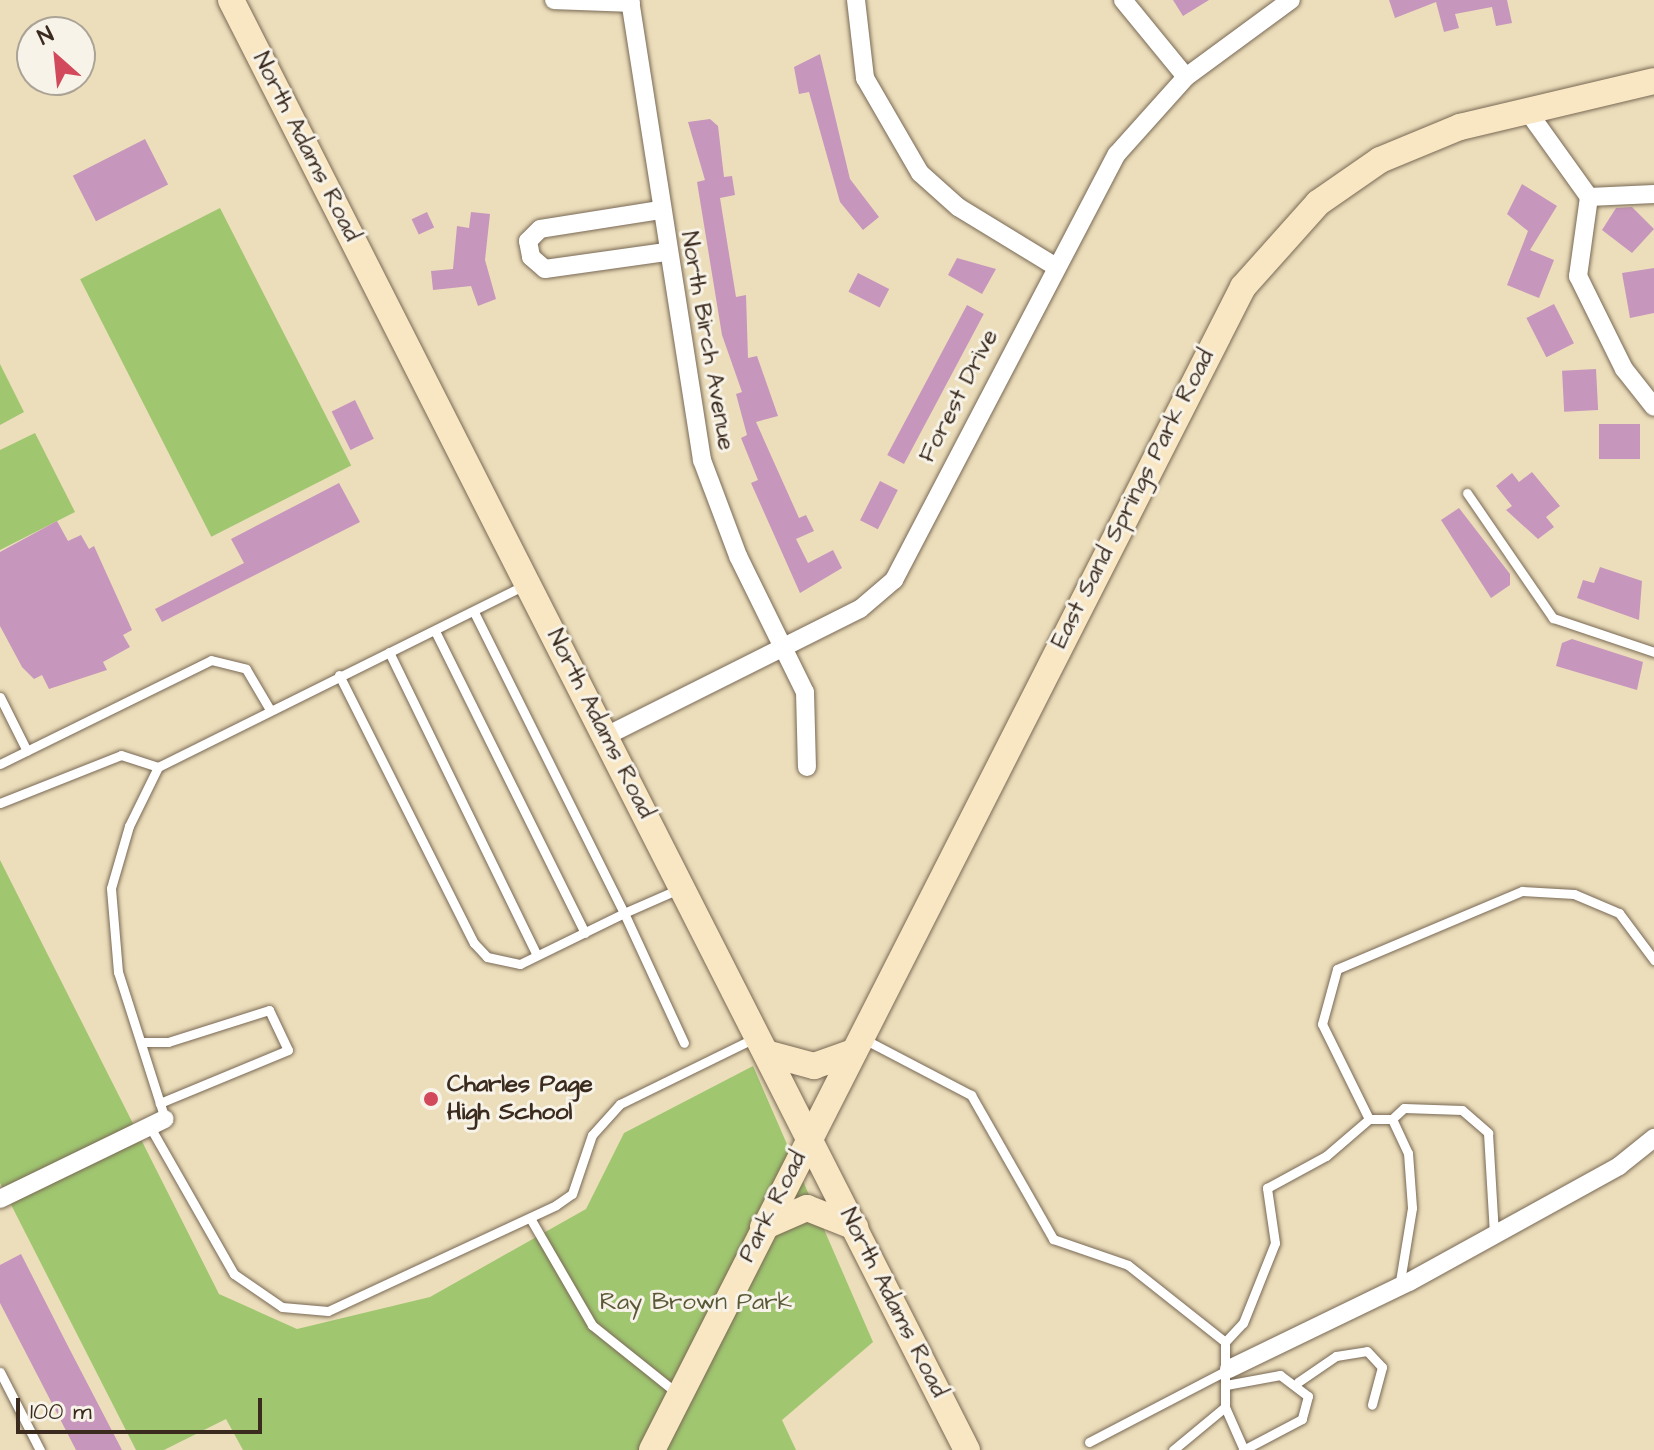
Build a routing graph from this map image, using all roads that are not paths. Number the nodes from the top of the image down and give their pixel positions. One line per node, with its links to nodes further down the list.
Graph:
1 (231, 0): 17 (main road, North Adams Road)
2 (554, 0): 6 (street)
3 (856, 0): 14 (street)
4 (1123, 0): 7 (street)
5 (1291, 0): 7 (street, Forest Drive)
6 (631, 1): 12 (street, North Birch Avenue)
7 (1186, 77): 14 (street, Forest Drive)
8 (1654, 81): 9 (main road, East Sand Springs Park Road)
9 (1526, 109): 11 (street); 40 (main road, East Sand Springs Park Road)
10 (1654, 194): 11 (street)
11 (1589, 197): 15 (street)
12 (660, 210): 13 (street, North Birch Avenue); 13 (street)
13 (666, 252): 20 (street, North Birch Avenue)
14 (1053, 265): 20 (street, Forest Drive)
15 (1654, 407)
16 (1467, 493): 22 (lane)
17 (528, 584): 18 (lane); 26 (main road, North Adams Road)
18 (474, 612): 19 (lane); 33 (lane)
19 (435, 631): 21 (lane); 34 (lane)
20 (784, 648): 26 (street, Forest Drive); 30 (street, North Birch Avenue)
21 (389, 652): 23 (lane); 35 (lane)
22 (1654, 652)
23 (339, 675): 25 (lane); 35 (lane)
24 (0, 697): 27 (lane)
25 (269, 708): 27 (lane); 29 (lane)
26 (606, 736): 32 (main road, North Adams Road)
27 (27, 751): 28 (lane)
28 (0, 764)
29 (158, 767): 31 (lane); 37 (lane)
30 (807, 767)
31 (0, 803)
32 (683, 887): 33 (lane); 39 (main road, North Adams Road)
33 (624, 913): 34 (lane); 38 (lane)
34 (585, 933): 35 (lane)
35 (537, 955)
36 (1654, 960): 42 (lane)
37 (142, 1042): 41 (lane); 41 (lane)
38 (684, 1043)
39 (762, 1045): 40 (main road); 44 (main road, North Adams Road); 47 (lane)
40 (857, 1045): 44 (main road, East Sand Springs Park Road); 52 (lane)
41 (158, 1116): 46 (street); 47 (lane)
42 (1369, 1119): 43 (lane); 52 (lane)
43 (1392, 1119): 50 (lane); 51 (lane)
44 (809, 1135): 48 (main road, Park Road); 49 (main road, North Adams Road)
45 (1654, 1138): 50 (street)
46 (0, 1199)
47 (530, 1218): 56 (lane)
48 (763, 1227): 49 (main road); 56 (main road, Park Road)
49 (855, 1227): 62 (main road, North Adams Road)
50 (1494, 1235): 51 (street)
51 (1404, 1284): 54 (street)
52 (1225, 1342): 54 (lane)
53 (0, 1372): 60 (lane)
54 (1228, 1377): 55 (lane); 58 (lane); 59 (lane)
55 (1298, 1382): 57 (lane); 64 (lane)
56 (679, 1394): 61 (main road, Park Road)
57 (1372, 1405)
58 (1225, 1407): 63 (lane); 64 (lane)
59 (1089, 1442)
60 (40, 1450)
61 (652, 1450)
62 (967, 1450)
63 (1173, 1450)
64 (1243, 1450)

